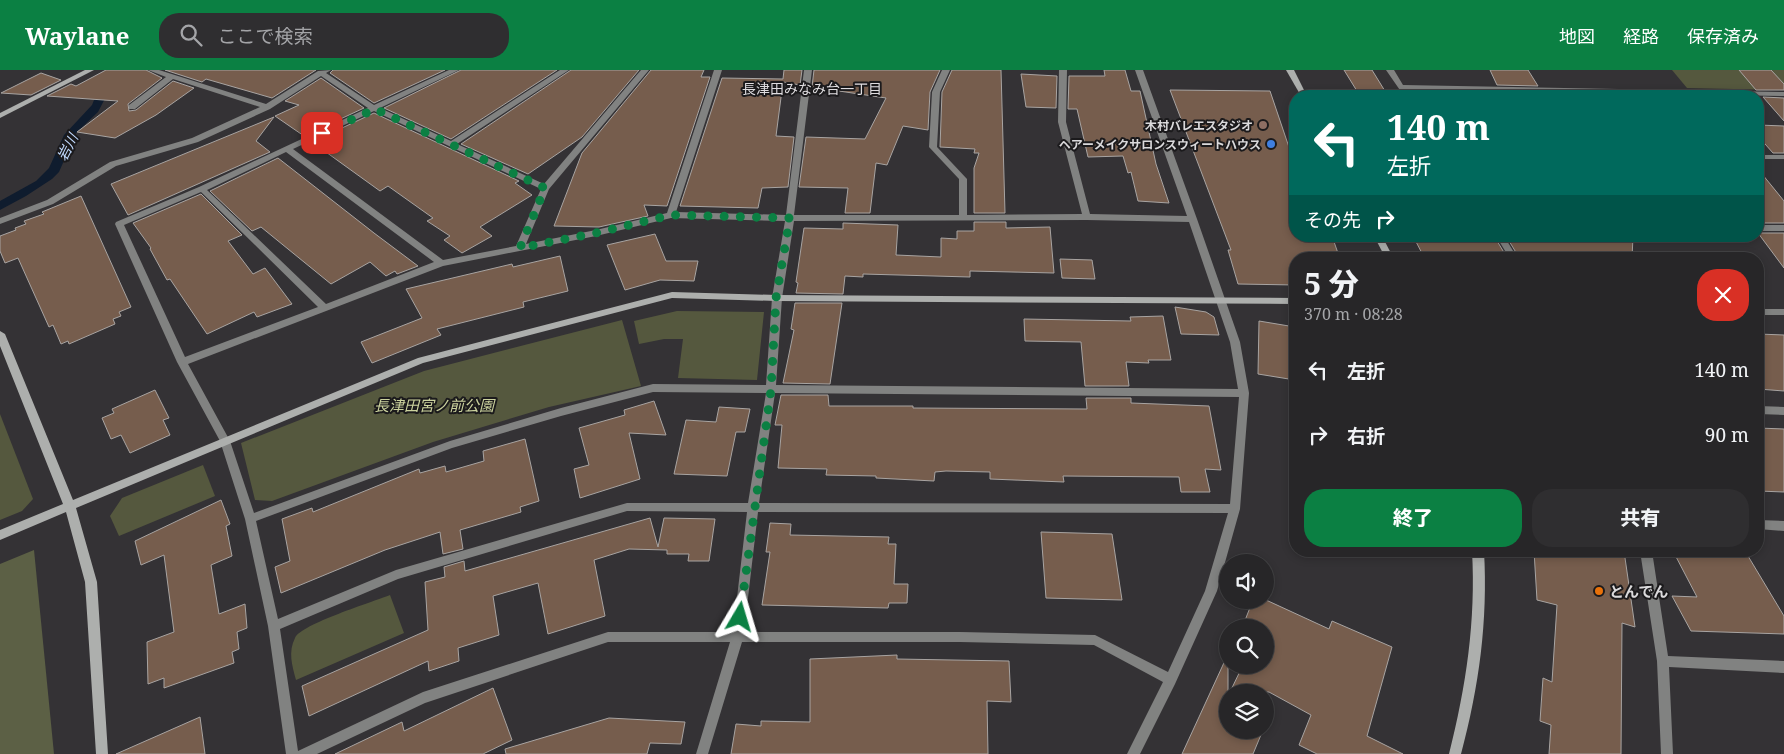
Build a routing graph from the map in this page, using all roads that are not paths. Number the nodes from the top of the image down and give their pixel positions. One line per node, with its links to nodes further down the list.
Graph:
1 (90, 70): 24 (street)
2 (152, 70): 14 (street)
3 (454, 70): 23 (street)
4 (565, 70): 25 (street)
5 (645, 70): 29 (street)
6 (718, 70): 31 (street)
7 (808, 70): 34 (street)
8 (946, 70): 32 (street)
9 (1063, 70): 33 (street)
10 (1140, 70): 35 (street)
11 (1290, 70): 16 (street)
12 (1390, 70): 15 (street)
13 (324, 72): 22 (street); 23 (street)
14 (172, 76): 21 (street); 22 (street)
15 (1401, 87): 17 (street); 18 (street)
16 (1301, 90)
17 (1403, 90)
18 (1565, 90)
19 (1764, 94): 20 (street)
20 (1784, 94)
21 (132, 107)
22 (267, 107): 36 (street)
23 (375, 109): 25 (street); 26 (street)
24 (0, 116)
25 (450, 145): 29 (street)
26 (287, 149): 30 (street); 40 (street)
27 (1764, 156): 28 (street)
28 (1784, 157)
29 (545, 188): 39 (street)
30 (202, 189): 44 (street); 48 (street)
31 (671, 215): 34 (street); 39 (street)
32 (963, 217): 33 (street); 34 (street)
33 (1087, 217): 35 (street)
34 (790, 218): 41 (street)
35 (1194, 220): 42 (street)
36 (0, 221)
37 (1764, 228): 38 (street)
38 (1784, 228)
39 (520, 248): 40 (street)
40 (441, 263): 44 (street)
41 (776, 298): 42 (street); 49 (street); 53 (street)
42 (1221, 300): 43 (street); 50 (street)
43 (1289, 302)
44 (325, 308): 48 (street)
45 (1764, 312): 46 (street)
46 (1784, 312)
47 (0, 334): 54 (street)
48 (182, 362): 53 (street)
49 (771, 390): 50 (street); 55 (street); 57 (street)
50 (1244, 393): 56 (street)
51 (1764, 410): 52 (street)
52 (1784, 411)
53 (225, 441): 54 (street); 57 (street)
54 (70, 507): 60 (street); 68 (street)
55 (754, 507): 56 (street); 63 (street); 64 (street)
56 (1235, 509): 67 (street)
57 (250, 519): 63 (street)
58 (1764, 525): 59 (street)
59 (1784, 526)
60 (0, 535)
61 (1479, 557): 73 (street)
62 (1647, 557): 65 (street)
63 (274, 626): 69 (street)
64 (738, 636): 67 (street); 70 (street); 71 (street)
65 (1664, 660): 66 (street); 74 (street)
66 (1784, 667)
67 (1171, 680): 72 (street)
68 (102, 754)
69 (292, 754)
70 (303, 754)
71 (702, 754)
72 (1133, 754)
73 (1455, 754)
74 (1667, 754)

